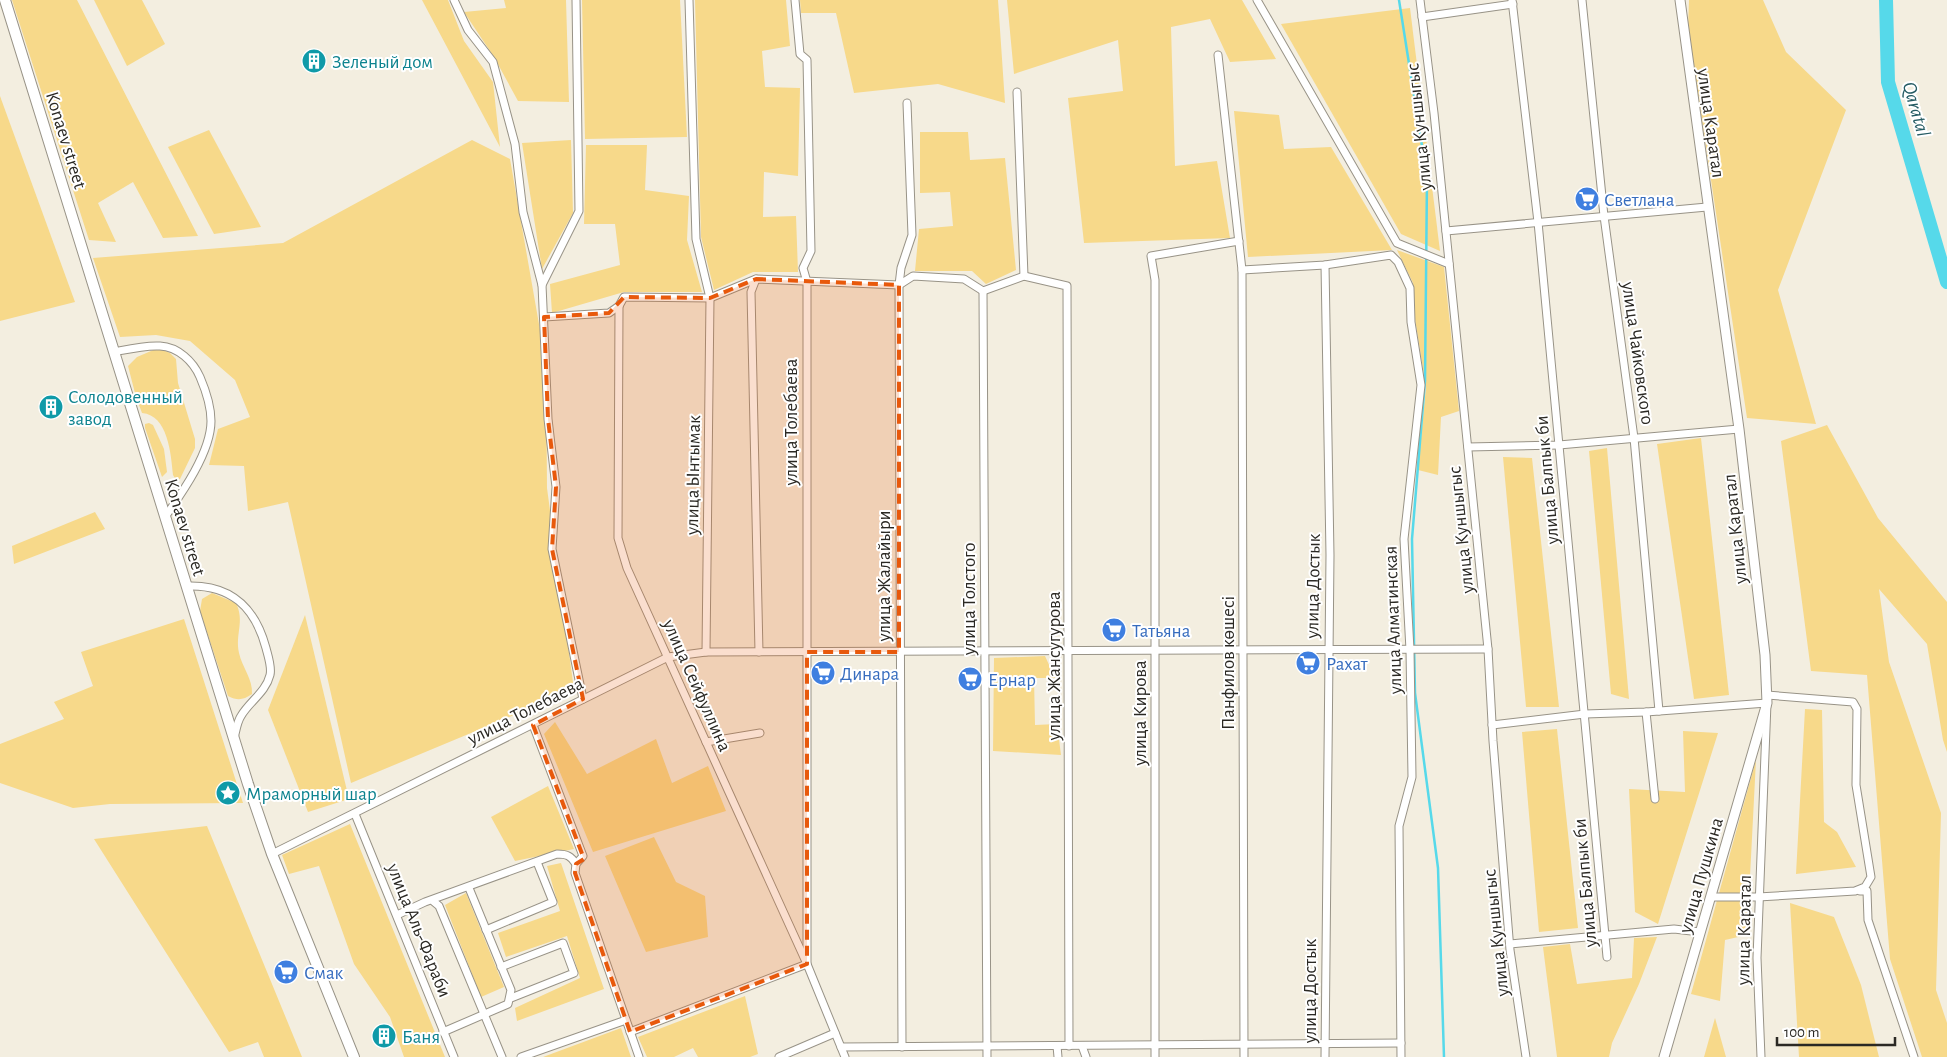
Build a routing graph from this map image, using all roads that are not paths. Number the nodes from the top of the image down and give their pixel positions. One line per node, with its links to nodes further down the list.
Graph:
1 (5, 0): 32 (main road, Konaev street)
2 (454, 0): 26 (street)
3 (576, 0): 26 (street)
4 (689, 0): 29 (street, улица Ынтымак)
5 (795, 0): 25 (street, улица Толебаева)
6 (1257, 0): 20 (street)
7 (1420, 0): 11 (street, улица Куншыгыс)
8 (1582, 0): 16 (street, улица Чайковского)
9 (1680, 0): 15 (street, улица Каратал)
10 (1512, 2): 11 (street); 17 (street, улица Балпык би)
11 (1422, 17): 18 (street, улица Куншыгыс)
12 (1218, 55): 19 (street, Панфилов көшесі)
13 (1016, 92): 23 (street)
14 (907, 103): 27 (street, улица Жалайыри)
15 (1707, 208): 16 (street); 33 (street, улица Каратал)
16 (1604, 216): 17 (street); 34 (street, улица Чайковского)
17 (1538, 222): 18 (street); 35 (street, улица Балпык би)
18 (1446, 231): 20 (street, улица Куншыгыс)
19 (1239, 241): 22 (street, Панфилов көшесі); 44 (street, улица Кирова)
20 (1449, 264): 36 (street, улица Куншыгыс)
21 (1325, 265): 22 (street); 39 (street, улица Достык); 41 (street, улица Алматинская)
22 (1242, 270): 45 (street, Панфилов көшесі)
23 (1024, 276): 28 (street); 43 (street, улица Жансугурова)
24 (756, 279): 25 (street); 29 (street); 47 (street)
25 (807, 282): 27 (street); 48 (street, улица Толебаева)
26 (542, 285): 31 (street)
27 (899, 285): 28 (street); 49 (street, улица Жалайыри)
28 (984, 291): 42 (street, улица Толстого)
29 (710, 298): 30 (street); 46 (street, улица Ынтымак)
30 (619, 306): 31 (street); 50 (street, улица Сейфуллина)
31 (544, 318): 52 (street)
32 (114, 352): 37 (main road, Konaev street); 37 (street)
33 (1739, 429): 34 (street); 51 (street, улица Каратал)
34 (1634, 438): 35 (street); 53 (street, улица Чайковского)
35 (1559, 444): 36 (street); 55 (street, улица Балпык би)
36 (1468, 447): 40 (street, улица Куншыгыс)
37 (165, 517): 38 (main road, Konaev street)
38 (186, 586): 59 (main road, Konaev street); 59 (street)
39 (1327, 649): 41 (street, улица Толебаева); 45 (street, улица Толебаева); 87 (street, улица Достык)
40 (1488, 649): 41 (street, улица Толебаева); 56 (street, улица Куншыгыс)
41 (1410, 650): 85 (street, улица Алматинская)
42 (985, 651): 43 (street, улица Толебаева); 49 (street, улица Толебаева); 89 (street, улица Толстого)
43 (1069, 651): 44 (street, улица Толебаева); 91 (street, улица Жансугурова)
44 (1155, 651): 45 (street, улица Толебаева); 88 (street, улица Кирова)
45 (1243, 651): 86 (street, Панфилов көшесі)
46 (706, 652): 47 (street, улица Толебаева); 50 (street, улица Толебаева)
47 (759, 652): 48 (street, улица Толебаева)
48 (807, 652): 49 (street, улица Толебаева); 77 (street, улица Толебаева)
49 (899, 652): 94 (street, улица Жалайыри)
50 (668, 657): 52 (street, улица Толебаева); 60 (street, улица Сейфуллина)
51 (1767, 699): 53 (street); 67 (street); 68 (street, улица Каратал); 69 (street, улица Пушкина)
52 (583, 700): 57 (street, улица Толебаева)
53 (1659, 711): 54 (street)
54 (1646, 712): 55 (street); 61 (street)
55 (1585, 714): 56 (street); 74 (street, улица Балпык би)
56 (1492, 724): 75 (street, улица Куншыгыс)
57 (533, 725): 62 (street, улица Толебаева); 65 (street)
58 (760, 732): 60 (street)
59 (234, 738): 63 (main road, Konaev street)
60 (706, 742): 77 (street, улица Сейфуллина)
61 (1655, 799)
62 (355, 814): 63 (street, улица Толебаева); 71 (street, улица Аль-Фараби)
63 (272, 854): 95 (main road, Konaev street)
64 (537, 862): 65 (street); 66 (street); 72 (street)
65 (576, 864): 81 (street)
66 (469, 888): 70 (street); 72 (street)
67 (1855, 891): 68 (street); 112 (street)
68 (1758, 897): 69 (street); 111 (street, улица Каратал)
69 (1710, 898): 73 (street, улица Пушкина)
70 (433, 901): 71 (street); 80 (street)
71 (397, 915): 82 (street, улица Аль-Фараби)
72 (486, 930): 78 (street)
73 (1700, 932): 74 (street); 110 (street, улица Пушкина)
74 (1605, 934): 75 (street); 76 (street, улица Балпык би)
75 (1510, 944): 109 (street, улица Куншыгыс)
76 (1607, 957)
77 (806, 964): 83 (street); 84 (street, улица Сейфуллина)
78 (501, 967): 79 (street); 79 (street)
79 (511, 998): 80 (street)
80 (484, 1015): 82 (street); 97 (street)
81 (626, 1020): 83 (street); 98 (street)
82 (443, 1032): 96 (street, улица Аль-Фараби)
83 (630, 1032): 99 (street)
84 (835, 1033): 93 (street, улица Сейфуллина); 100 (street)
85 (1401, 1043): 87 (street); 108 (street, улица Алматинская)
86 (1244, 1044): 87 (street); 88 (street); 106 (street, Панфилов көшесі)
87 (1325, 1044): 107 (street, улица Достык)
88 (1156, 1045): 92 (street); 105 (street, улица Кирова)
89 (987, 1046): 90 (street); 94 (street); 102 (street, улица Толстого)
90 (1058, 1046): 91 (street); 103 (street)
91 (1069, 1046): 92 (street)
92 (1082, 1046): 104 (street)
93 (841, 1047): 94 (street); 101 (street, улица Сейфуллина)
94 (902, 1047)
95 (354, 1057)
96 (454, 1057)
97 (502, 1057)
98 (521, 1057)
99 (639, 1057)
100 (779, 1057)
101 (845, 1057)
102 (987, 1057)
103 (1058, 1057)
104 (1086, 1057)
105 (1156, 1057)
106 (1244, 1057)
107 (1325, 1057)
108 (1401, 1057)
109 (1526, 1057)
110 (1664, 1057)
111 (1761, 1057)
112 (1914, 1057)

